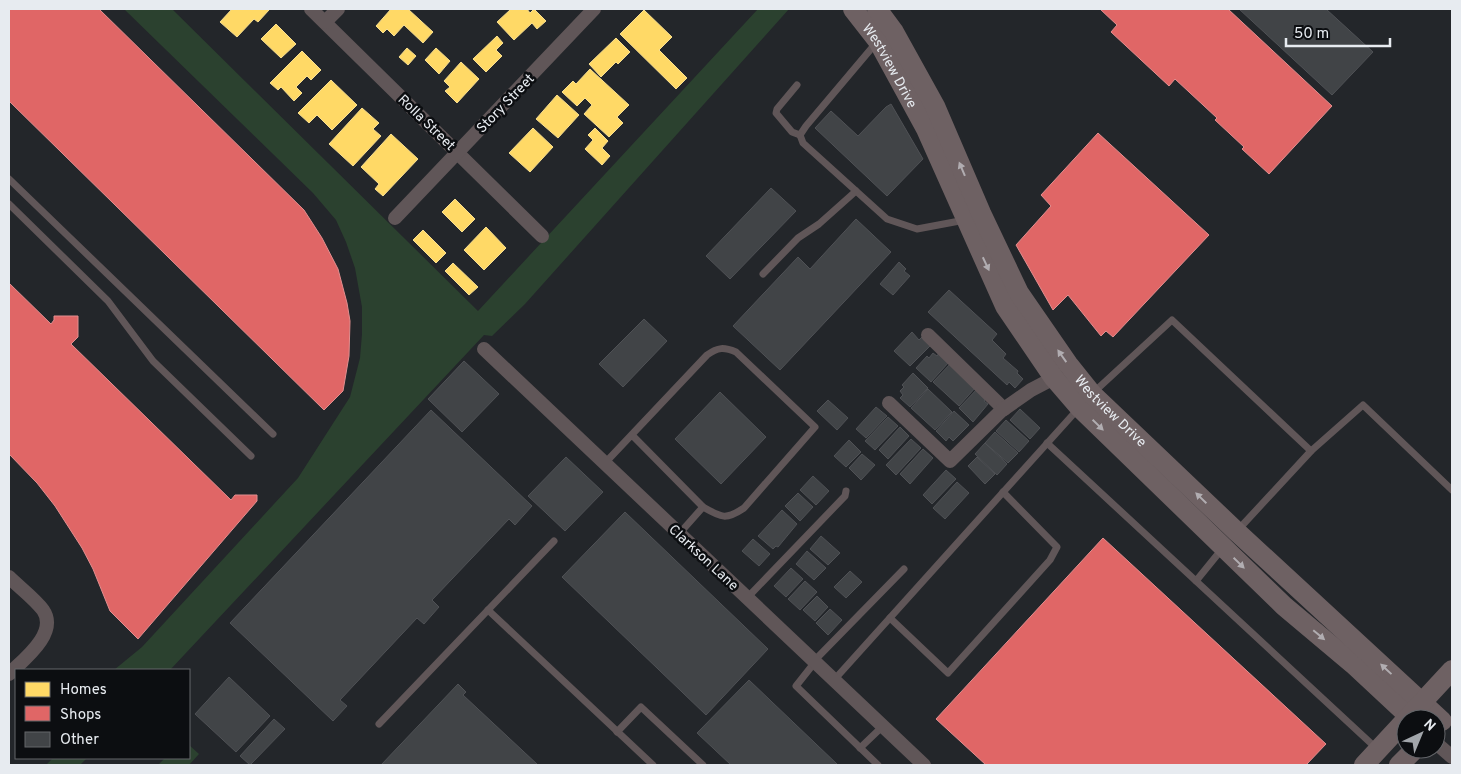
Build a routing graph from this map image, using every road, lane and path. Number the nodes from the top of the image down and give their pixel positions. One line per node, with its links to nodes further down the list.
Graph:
1 (311, 9): 6 (street, Rolla Street)
2 (338, 9): 6 (street)
3 (594, 9): 10 (street, Story Street)
4 (852, 9): 7 (main road, Westview Drive)
5 (877, 9): 21 (main road, Westview Drive, one-way to 5)
6 (325, 22): 10 (street, Rolla Street)
7 (878, 41): 9 (lane); 15 (main road, Westview Drive)
8 (797, 84): 9 (lane)
9 (800, 135): 12 (lane)
10 (458, 152): 14 (street, Story Street); 16 (street, Rolla Street)
11 (9, 179): 24 (lane)
12 (856, 191): 15 (lane); 17 (lane)
13 (9, 204): 28 (lane)
14 (395, 218)
15 (965, 220): 20 (main road, Westview Drive, one-way to 20)
16 (542, 236)
17 (763, 274)
18 (928, 335): 23 (street)
19 (484, 348): 29 (street, Clarkson Lane)
20 (1054, 378): 21 (main road, Westview Drive); 23 (street)
21 (1086, 400): 26 (lane); 27 (lane); 35 (main road, Westview Drive)
22 (889, 403): 23 (street)
23 (1004, 409)
24 (273, 434)
25 (632, 435): 29 (lane); 33 (lane); 33 (lane)
26 (1047, 443): 32 (lane); 39 (lane)
27 (1312, 451): 30 (lane); 35 (lane)
28 (250, 456)
29 (605, 463): 34 (street, Clarkson Lane)
30 (1452, 490)
31 (846, 491): 40 (lane)
32 (1002, 492): 42 (lane); 42 (lane)
33 (703, 507): 34 (lane)
34 (680, 534): 40 (street, Clarkson Lane)
35 (1230, 539): 39 (lane); 47 (main road, Westview Drive)
36 (554, 541): 41 (lane)
37 (904, 569): 43 (lane)
38 (9, 577): 45 (street)
39 (1196, 580): 54 (lane)
40 (747, 598): 43 (street, Clarkson Lane)
41 (488, 610): 49 (lane); 52 (lane)
42 (890, 618): 46 (lane)
43 (815, 662): 46 (street, Clarkson Lane); 53 (lane)
44 (1452, 670): 48 (main road)
45 (10, 671)
46 (834, 680): 50 (street, Clarkson Lane)
47 (1410, 709)
48 (1417, 709)
49 (379, 724)
50 (883, 726): 53 (lane); 58 (street, Clarkson Lane)
51 (1396, 731): 54 (main road)
52 (617, 732): 55 (lane); 56 (lane)
53 (860, 748): 57 (lane)
54 (1378, 750): 59 (main road)
55 (653, 765)
56 (703, 765)
57 (878, 765)
58 (924, 765)
59 (1364, 765)

